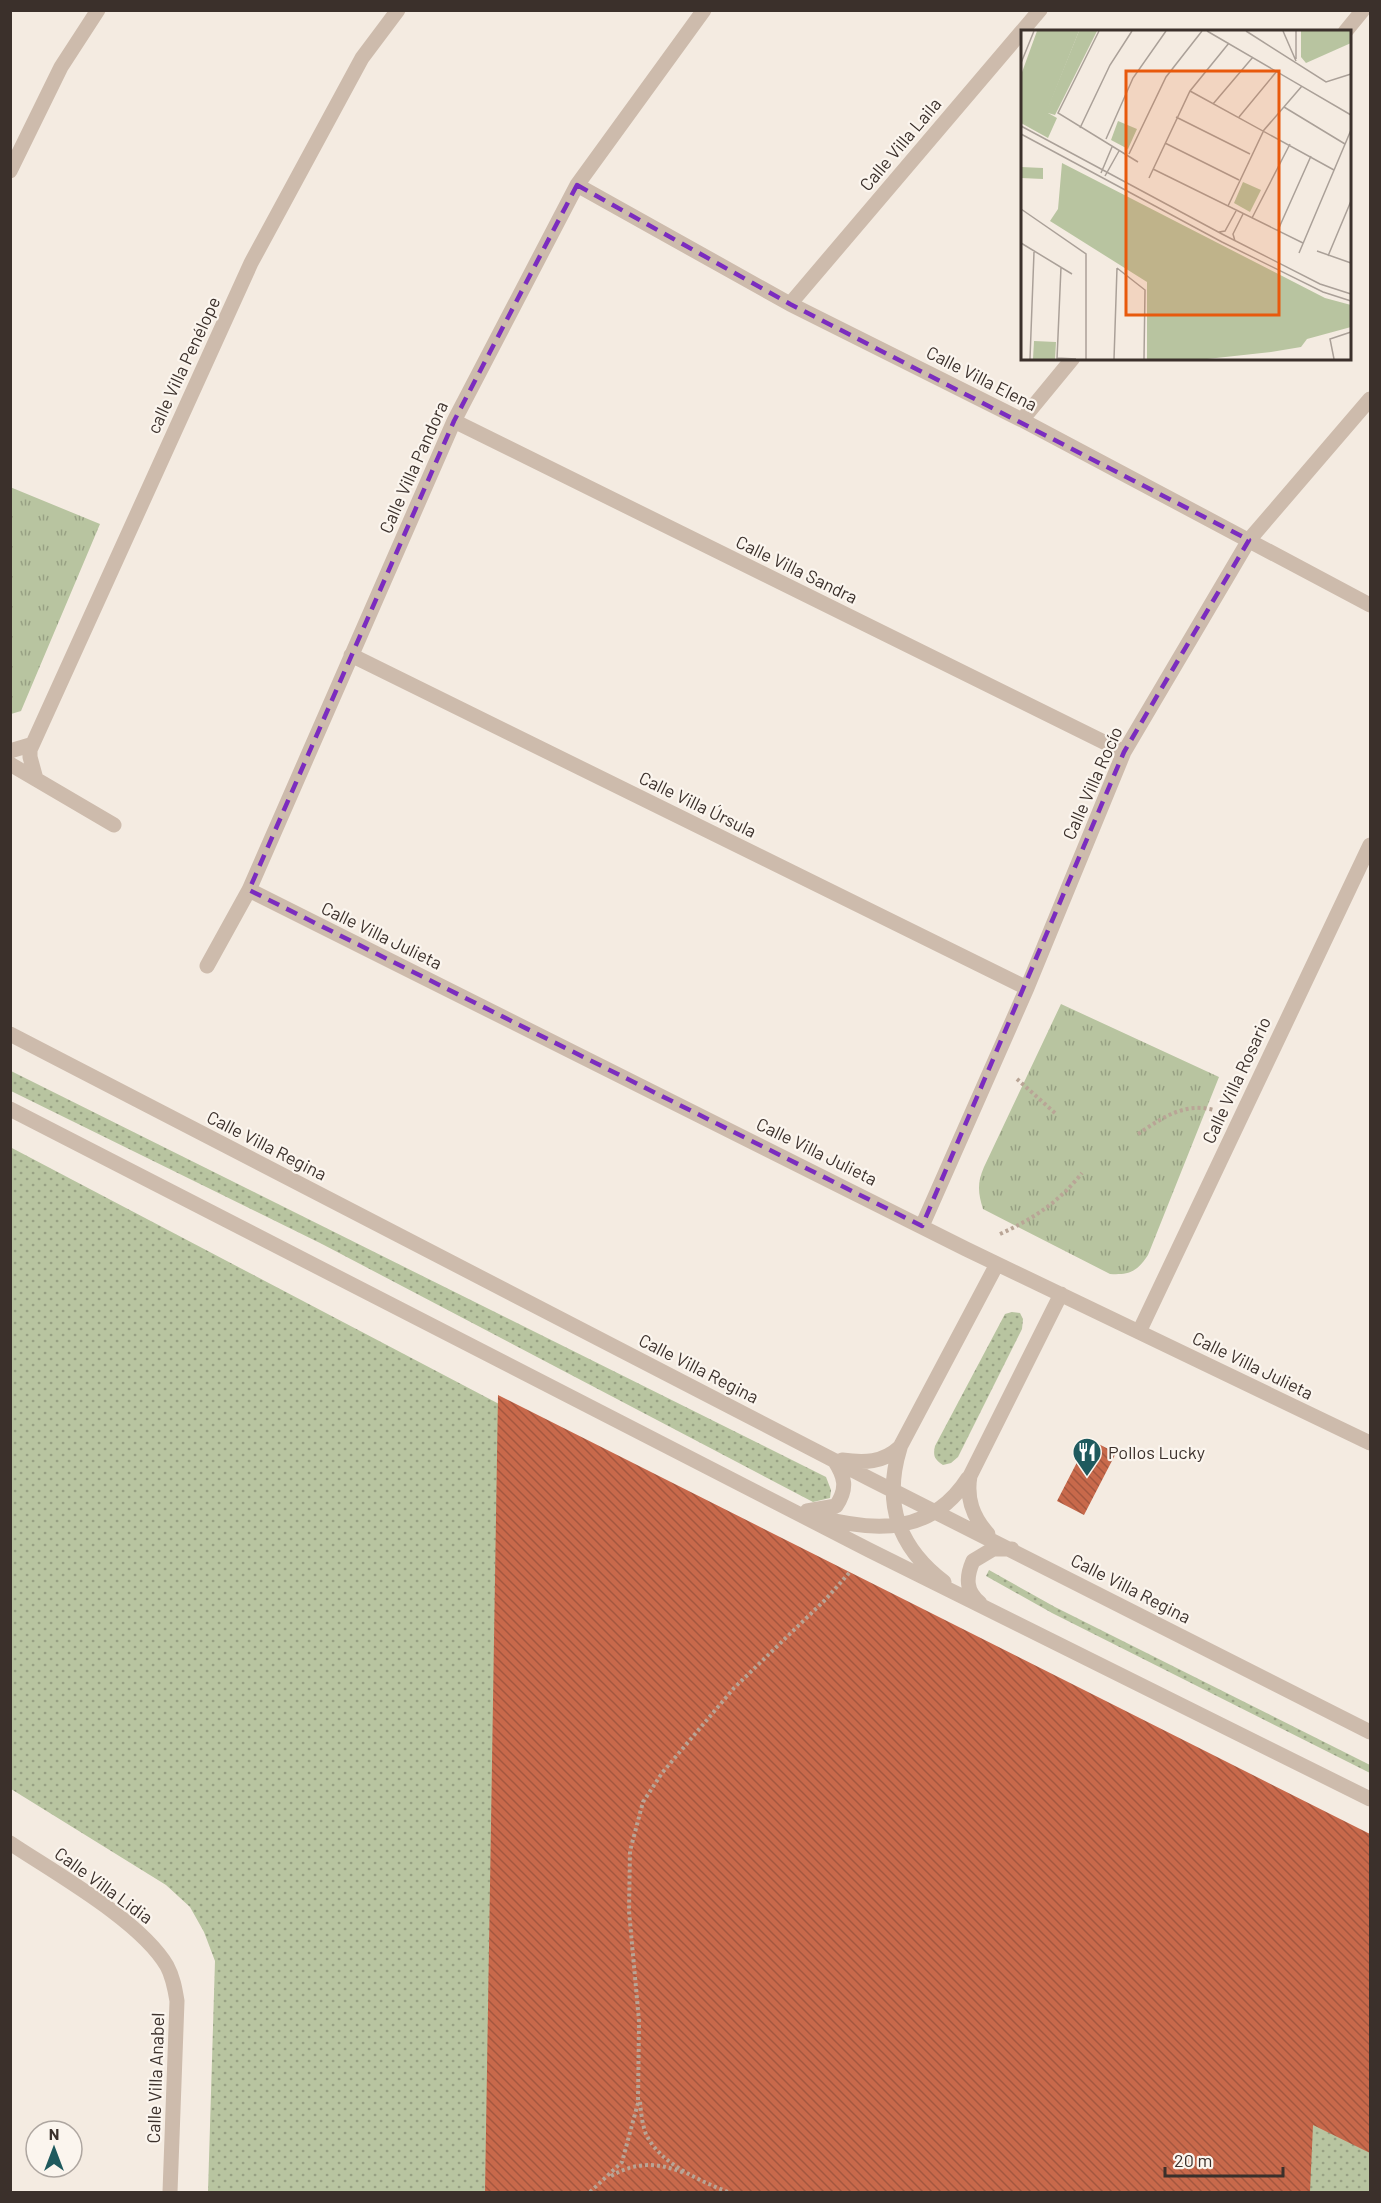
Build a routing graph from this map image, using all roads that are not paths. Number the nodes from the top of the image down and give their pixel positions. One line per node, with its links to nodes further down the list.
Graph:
1 (98, 10): 9 (street)
2 (398, 10): 19 (street, calle Villa Penélope)
3 (704, 10): 10 (street, Calle Villa Pandora)
4 (1040, 10): 6 (street, Calle Villa Laila)
5 (1363, 10): 7 (street)
6 (1023, 30)
7 (1347, 30)
8 (1021, 32): 11 (street, Calle Villa Laila)
9 (10, 171)
10 (577, 186): 11 (street, Calle Villa Elena); 15 (street, Calle Villa Pandora)
11 (790, 304): 14 (street, Calle Villa Elena)
12 (1071, 360): 14 (street)
13 (1371, 399): 16 (street, Calle Villa Rocío)
14 (1022, 420): 16 (street, Calle Villa Elena)
15 (454, 421): 18 (street, Calle Villa Pandora); 21 (street, Calle Villa Sandra)
16 (1249, 540): 17 (street, Calle Villa Elena); 21 (street, Calle Villa Rocío)
17 (1371, 605)
18 (351, 655): 26 (street, Calle Villa Pandora); 28 (street, Calle Villa Úrsula)
19 (30, 750): 20 (street); 23 (street)
20 (10, 751)
21 (1124, 752): 28 (street, Calle Villa Rocío)
22 (10, 764): 23 (street)
23 (36, 779): 24 (street)
24 (114, 825)
25 (1371, 846): 34 (street, Calle Villa Rosario)
26 (249, 890): 27 (street, Calle Villa Pandora); 31 (street, Calle Villa Julieta)
27 (207, 966)
28 (1027, 988): 31 (street, Calle Villa Rocío)
29 (10, 1034): 37 (street, Calle Villa Regina)
30 (10, 1109): 40 (street)
31 (922, 1226): 32 (street, Calle Villa Julieta)
32 (997, 1264): 33 (street, Calle Villa Julieta); 36 (street)
33 (1060, 1294): 34 (street, Calle Villa Julieta); 38 (street)
34 (1140, 1332): 35 (street, Calle Villa Julieta)
35 (1371, 1443)
36 (900, 1447): 37 (street); 39 (street)
37 (834, 1460): 39 (street, Calle Villa Regina); 40 (street)
38 (970, 1476): 41 (street); 43 (street)
39 (891, 1489): 41 (street, Calle Villa Regina); 42 (street)
40 (790, 1510): 42 (street); 45 (street)
41 (937, 1511): 42 (street); 43 (street, Calle Villa Regina)
42 (899, 1526): 45 (street)
43 (992, 1539): 44 (street, Calle Villa Regina)
44 (1012, 1549): 46 (street); 47 (street, Calle Villa Regina)
45 (963, 1597): 46 (street)
46 (983, 1606): 48 (street)
47 (1371, 1732)
48 (1371, 1799)
49 (10, 1843): 50 (street, Calle Villa Lidia)
50 (167, 1966): 51 (street, Calle Villa Anabel)
51 (170, 2193)

